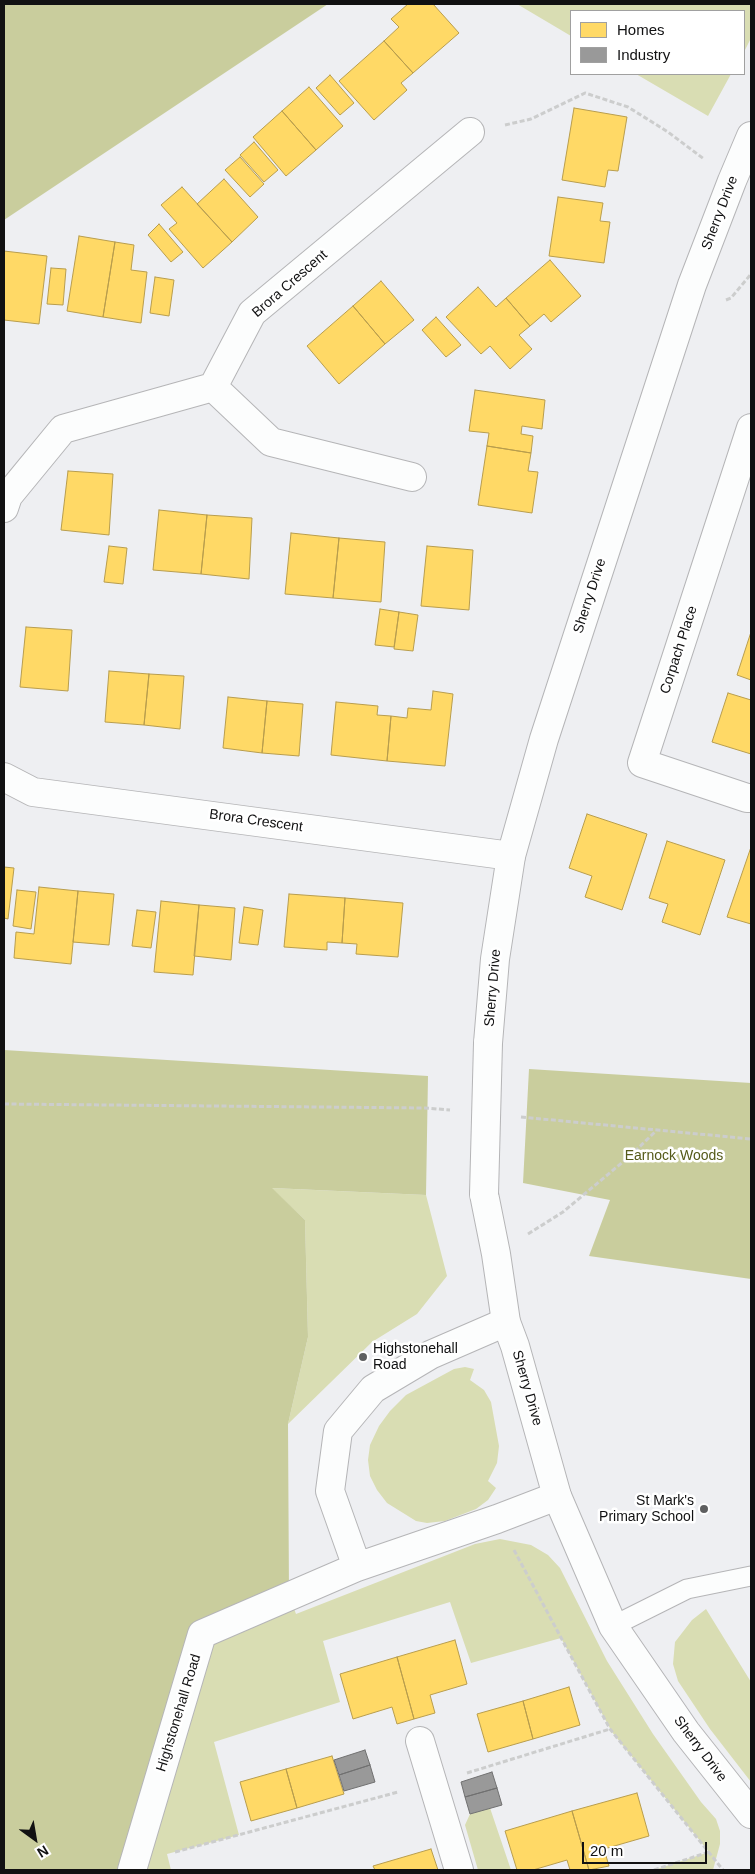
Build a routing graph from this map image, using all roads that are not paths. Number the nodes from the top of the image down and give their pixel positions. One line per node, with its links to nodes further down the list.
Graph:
1 (470, 132): 3 (street, Brora Crescent)
2 (751, 136): 9 (street, Sherry Drive)
3 (213, 387): 5 (street); 6 (street)
4 (751, 428): 8 (street, Corpach Place)
5 (412, 478)
6 (4, 508)
7 (4, 777): 9 (street, Brora Crescent)
8 (751, 798)
9 (511, 856): 10 (street, Sherry Drive, bridge)
10 (506, 1322): 11 (street, Sherry Drive); 12 (street)
11 (557, 1496): 12 (street, Highstonehall Road); 14 (street, Sherry Drive)
12 (357, 1566): 17 (street, Highstonehall Road)
13 (751, 1576): 14 (lane)
14 (613, 1626): 16 (street, Sherry Drive)
15 (420, 1741): 18 (street)
16 (751, 1814)
17 (132, 1867)
18 (459, 1870)

